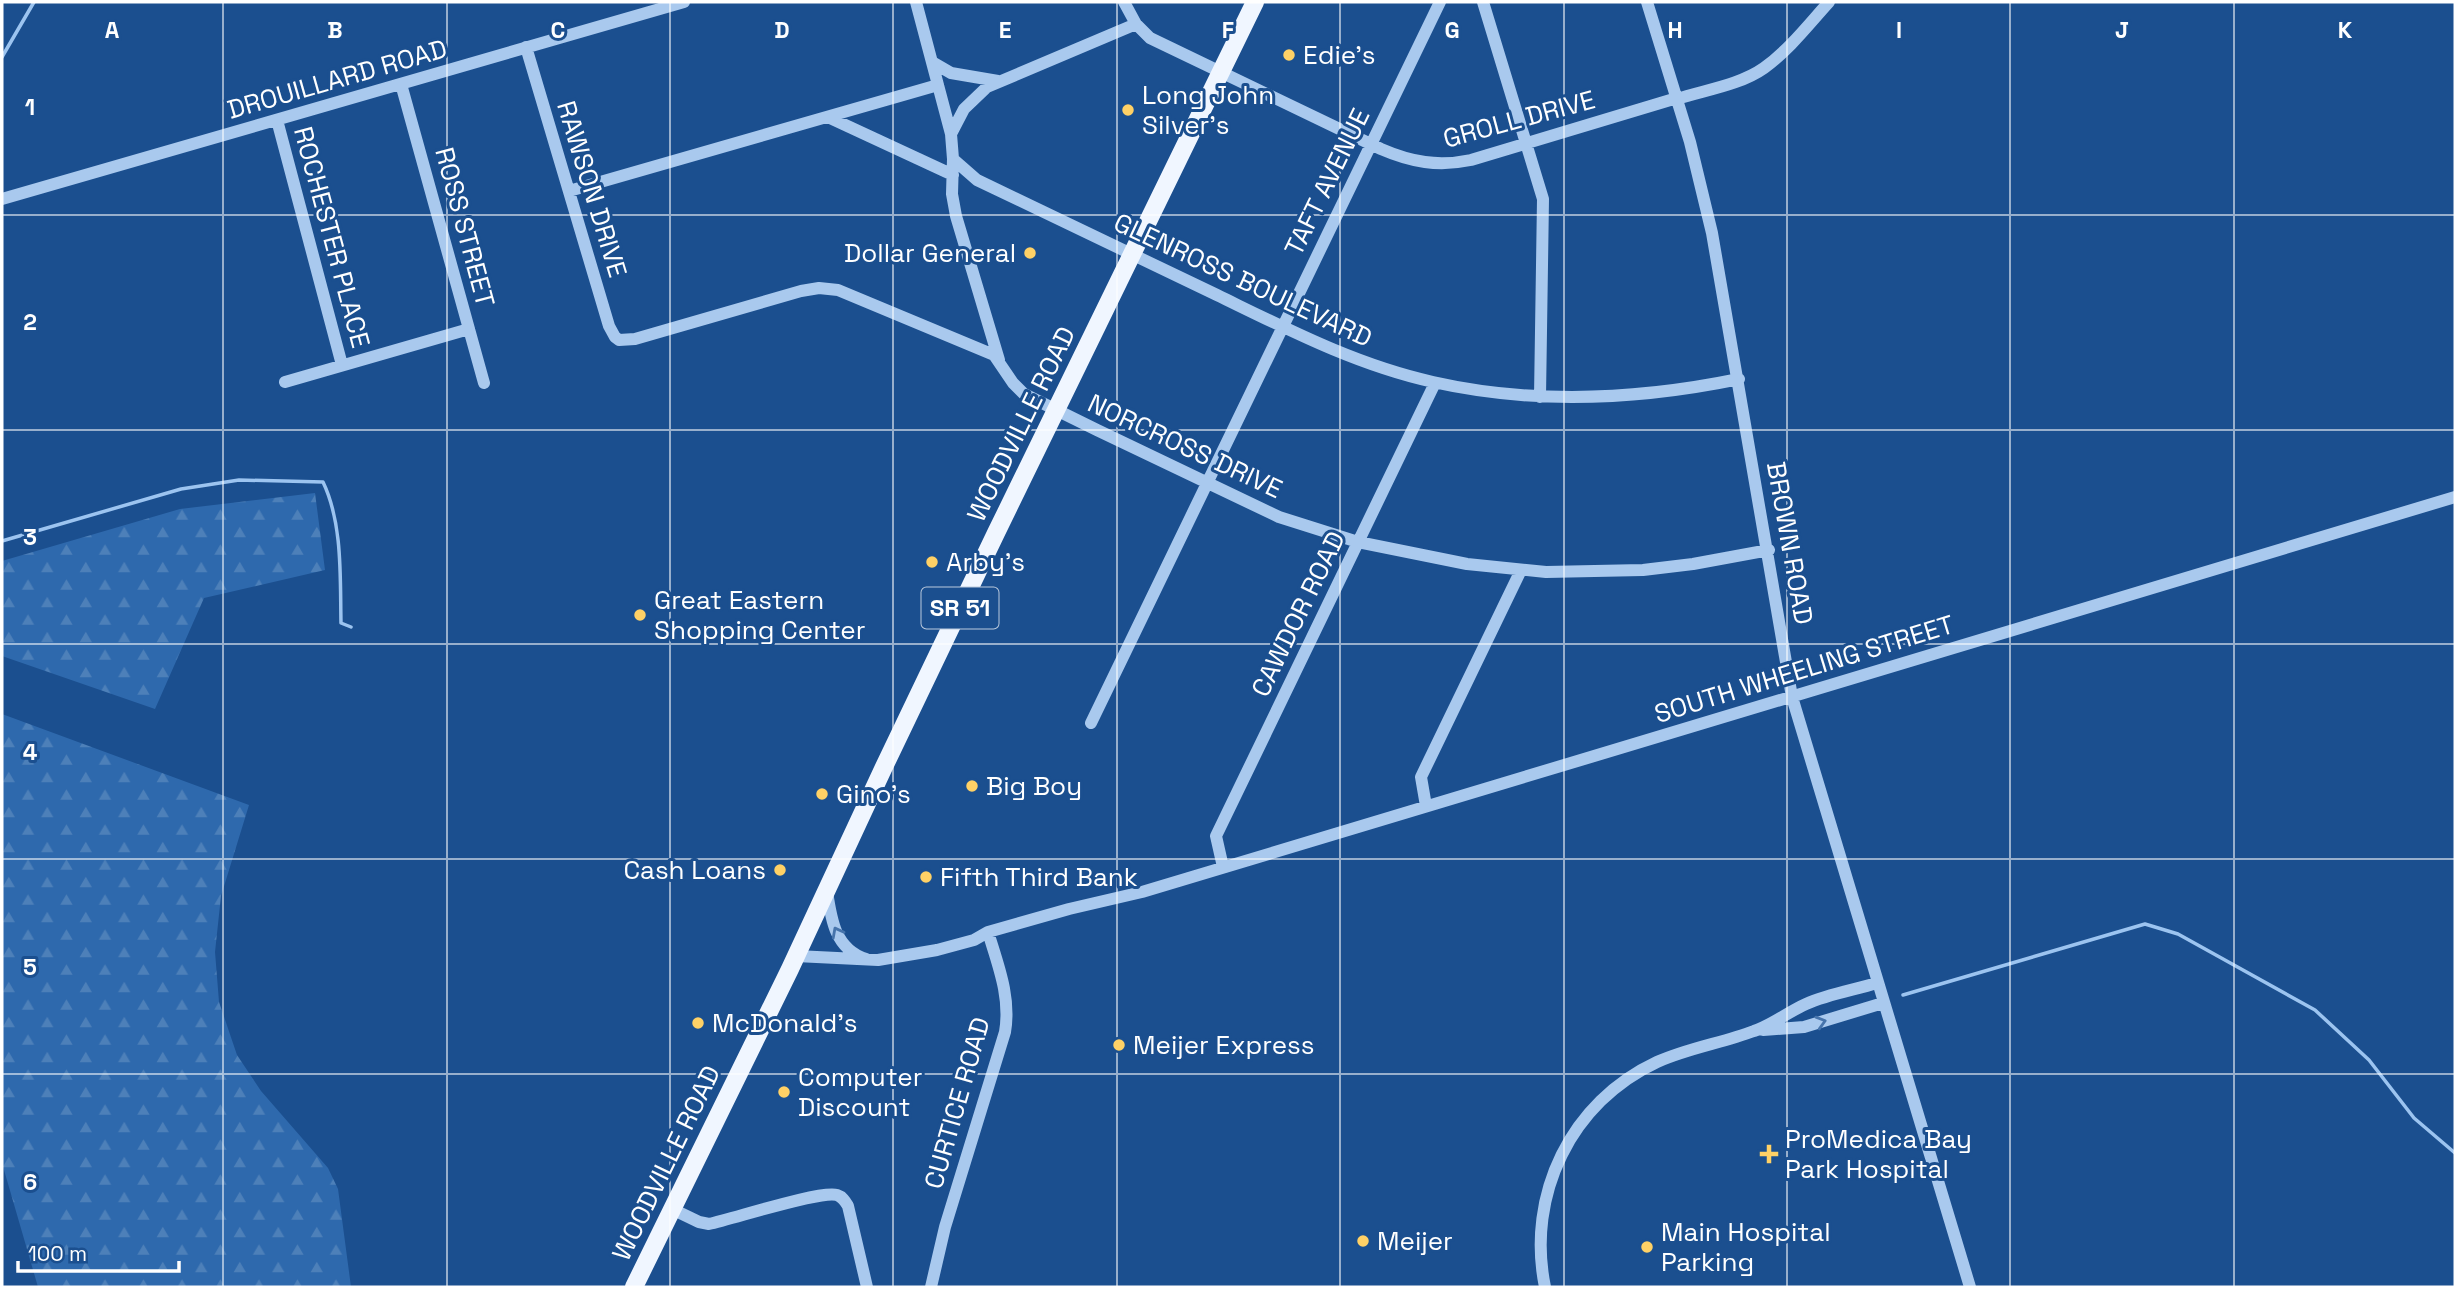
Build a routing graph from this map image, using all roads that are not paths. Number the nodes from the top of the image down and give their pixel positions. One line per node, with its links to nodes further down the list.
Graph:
1 (684, 2): 10 (street, DROUILLARD ROAD)
2 (916, 2): 11 (street)
3 (1124, 2): 9 (street, GROLL DRIVE)
4 (1255, 2): 12 (main road, WOODVILLE ROAD / SR 51)
5 (1440, 2): 20 (street, TAFT AVENUE)
6 (1483, 2): 21 (street)
7 (1647, 2): 16 (street, BROWN ROAD)
8 (1829, 2): 16 (street, GROLL DRIVE)
9 (1136, 24): 12 (street, GROLL DRIVE); 13 (street)
10 (526, 47): 14 (street, DROUILLARD ROAD); 24 (street, RAWSON DRIVE)
11 (932, 62): 13 (street); 15 (street)
12 (1221, 73): 20 (street, GROLL DRIVE); 26 (main road, WOODVILLE ROAD / SR 51)
13 (999, 81): 19 (street)
14 (401, 84): 18 (street, DROUILLARD ROAD); 28 (street, ROSS STREET)
15 (938, 85): 17 (street); 19 (street)
16 (1677, 99): 21 (street, GROLL DRIVE); 32 (street, BROWN ROAD)
17 (828, 117): 23 (street); 24 (street)
18 (277, 120): 25 (street, DROUILLARD ROAD); 31 (street, ROCHESTER PLACE)
19 (951, 134): 22 (street)
20 (1371, 144): 21 (street, GROLL DRIVE); 27 (street, TAFT AVENUE)
21 (1526, 144): 36 (street)
22 (953, 159): 23 (street); 26 (street, GLENROSS BOULEVARD)
23 (953, 175): 30 (street)
24 (569, 191): 29 (street, RAWSON DRIVE)
25 (2, 199)
26 (1133, 255): 27 (street, GLENROSS BOULEVARD); 37 (main road, WOODVILLE ROAD / SR 51)
27 (1283, 327): 35 (street, GLENROSS BOULEVARD); 38 (street, TAFT AVENUE)
28 (469, 329): 31 (street); 34 (street, ROSS STREET)
29 (619, 340): 30 (street, NORCROSS DRIVE)
30 (999, 361): 37 (street, NORCROSS DRIVE)
31 (342, 365): 33 (street)
32 (1739, 379): 36 (street, GLENROSS BOULEVARD); 41 (street, BROWN ROAD)
33 (285, 382)
34 (484, 383)
35 (1435, 383): 36 (street, GLENROSS BOULEVARD); 40 (street, CAWDOR ROAD)
36 (1540, 397)
37 (1058, 411): 38 (street, NORCROSS DRIVE); 47 (main road, WOODVILLE ROAD / SR 51)
38 (1208, 484): 40 (street, NORCROSS DRIVE); 44 (street, TAFT AVENUE)
39 (2455, 497): 43 (street, SOUTH WHEELING STREET)
40 (1358, 542): 42 (street, NORCROSS DRIVE); 46 (street, CAWDOR ROAD)
41 (1769, 550): 42 (street, NORCROSS DRIVE); 43 (street, BROWN ROAD)
42 (1521, 570): 45 (street)
43 (1792, 697): 45 (street, SOUTH WHEELING STREET); 51 (street, BROWN ROAD)
44 (1091, 723)
45 (1426, 806): 46 (street, SOUTH WHEELING STREET)
46 (1223, 867): 48 (street, SOUTH WHEELING STREET)
47 (827, 890): 49 (main road, WOODVILLE ROAD / SR 51); 50 (street, one-way to 47)
48 (988, 932): 50 (street, SOUTH WHEELING STREET); 57 (street, CURTICE ROAD)
49 (796, 956): 50 (street, SOUTH WHEELING STREET); 54 (main road, WOODVILLE ROAD / SR 51)
50 (869, 960)
51 (1877, 983): 52 (street, BROWN ROAD); 53 (street)
52 (1883, 1003): 53 (street, one-way to 52); 59 (street, BROWN ROAD)
53 (1756, 1031): 58 (street)
54 (672, 1209): 55 (main road, WOODVILLE ROAD / SR 51); 56 (street)
55 (635, 1287)
56 (867, 1287)
57 (931, 1287)
58 (1545, 1287)
59 (1970, 1287)

